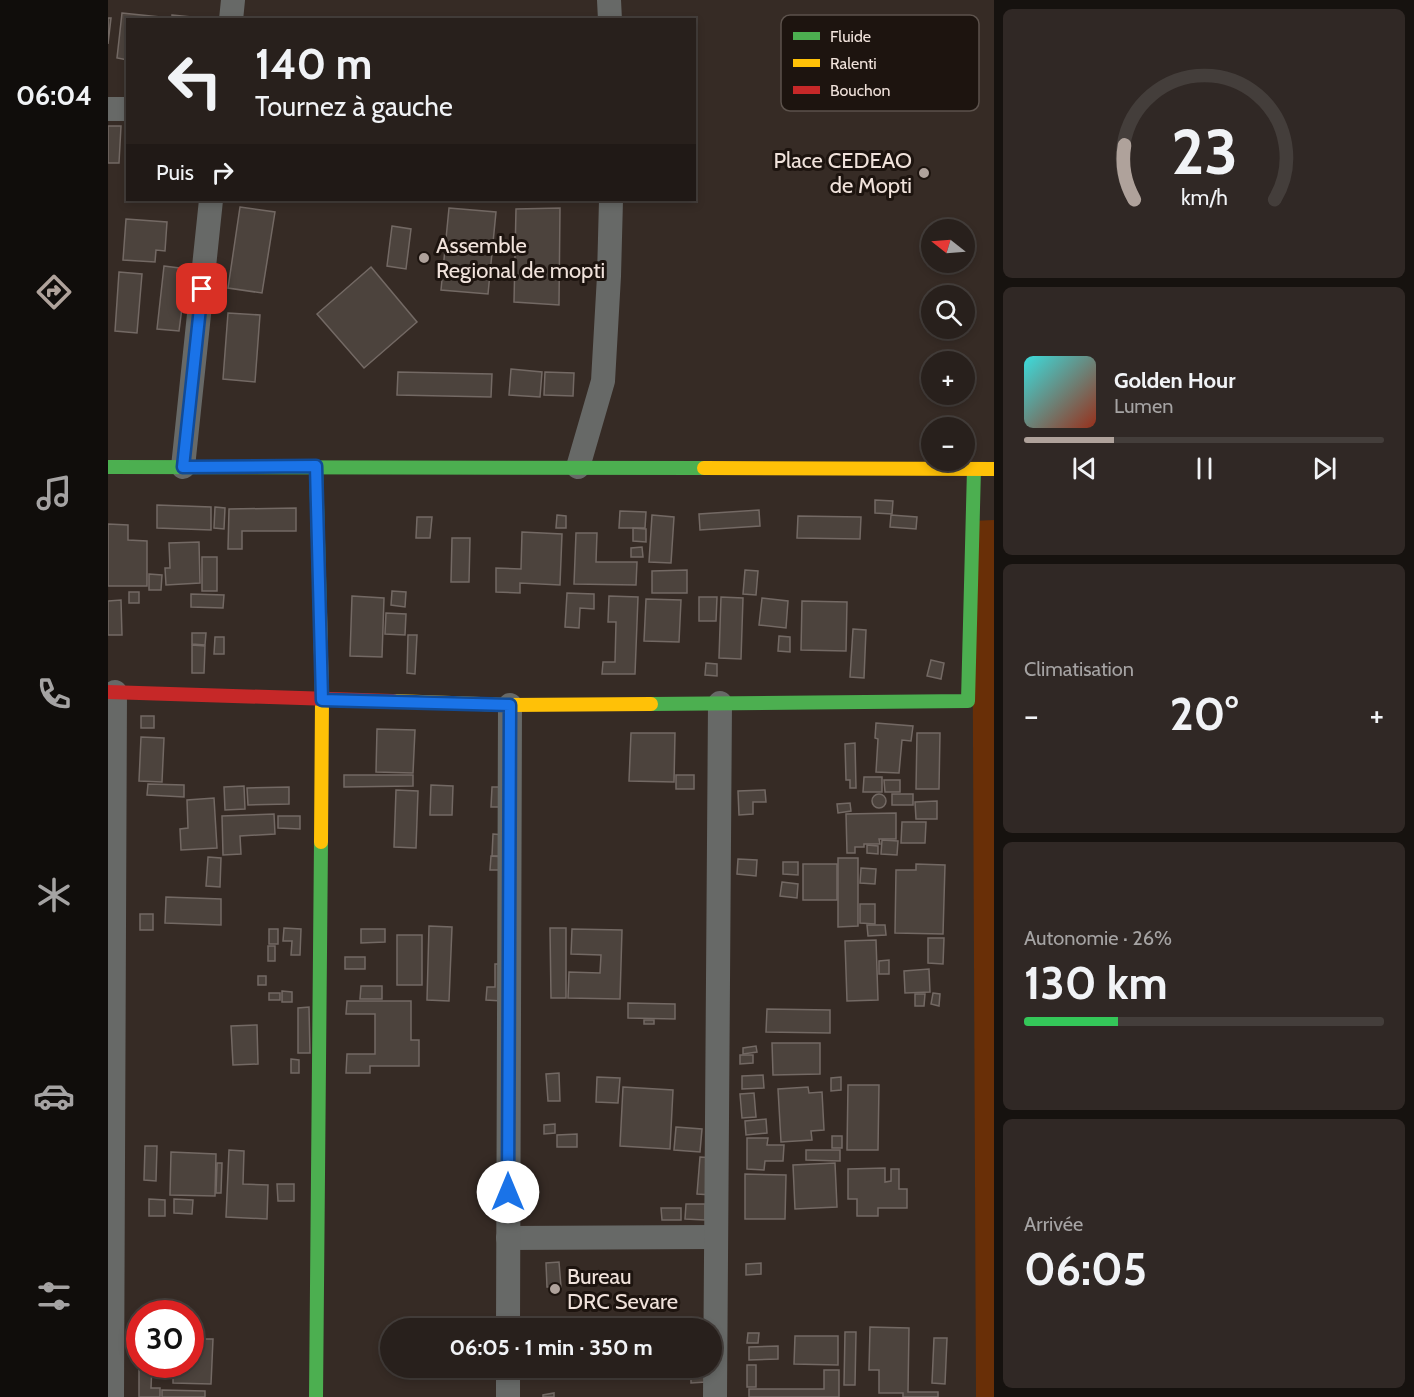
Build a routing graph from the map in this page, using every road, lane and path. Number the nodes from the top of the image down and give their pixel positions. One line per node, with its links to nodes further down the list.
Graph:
1 (233, 0): 3 (street)
2 (609, 0): 4 (street)
3 (231, 18)
4 (610, 18)
5 (108, 109): 6 (street)
6 (126, 109)
7 (211, 201): 11 (street)
8 (611, 201): 12 (street)
9 (316, 466): 11 (street); 12 (street); 18 (street)
10 (108, 467): 11 (street)
11 (183, 467)
12 (578, 467): 13 (street)
13 (921, 469)
14 (975, 469): 15 (street)
15 (994, 469)
16 (974, 471): 19 (street)
17 (112, 692): 18 (street); 25 (street)
18 (322, 700): 20 (street); 26 (street)
19 (720, 703): 20 (street); 21 (street)
20 (510, 705): 22 (street)
21 (716, 1237): 22 (street); 28 (street)
22 (508, 1238): 23 (street)
23 (508, 1318)
24 (508, 1378): 27 (street)
25 (112, 1397)
26 (316, 1397)
27 (508, 1397)
28 (715, 1397)

